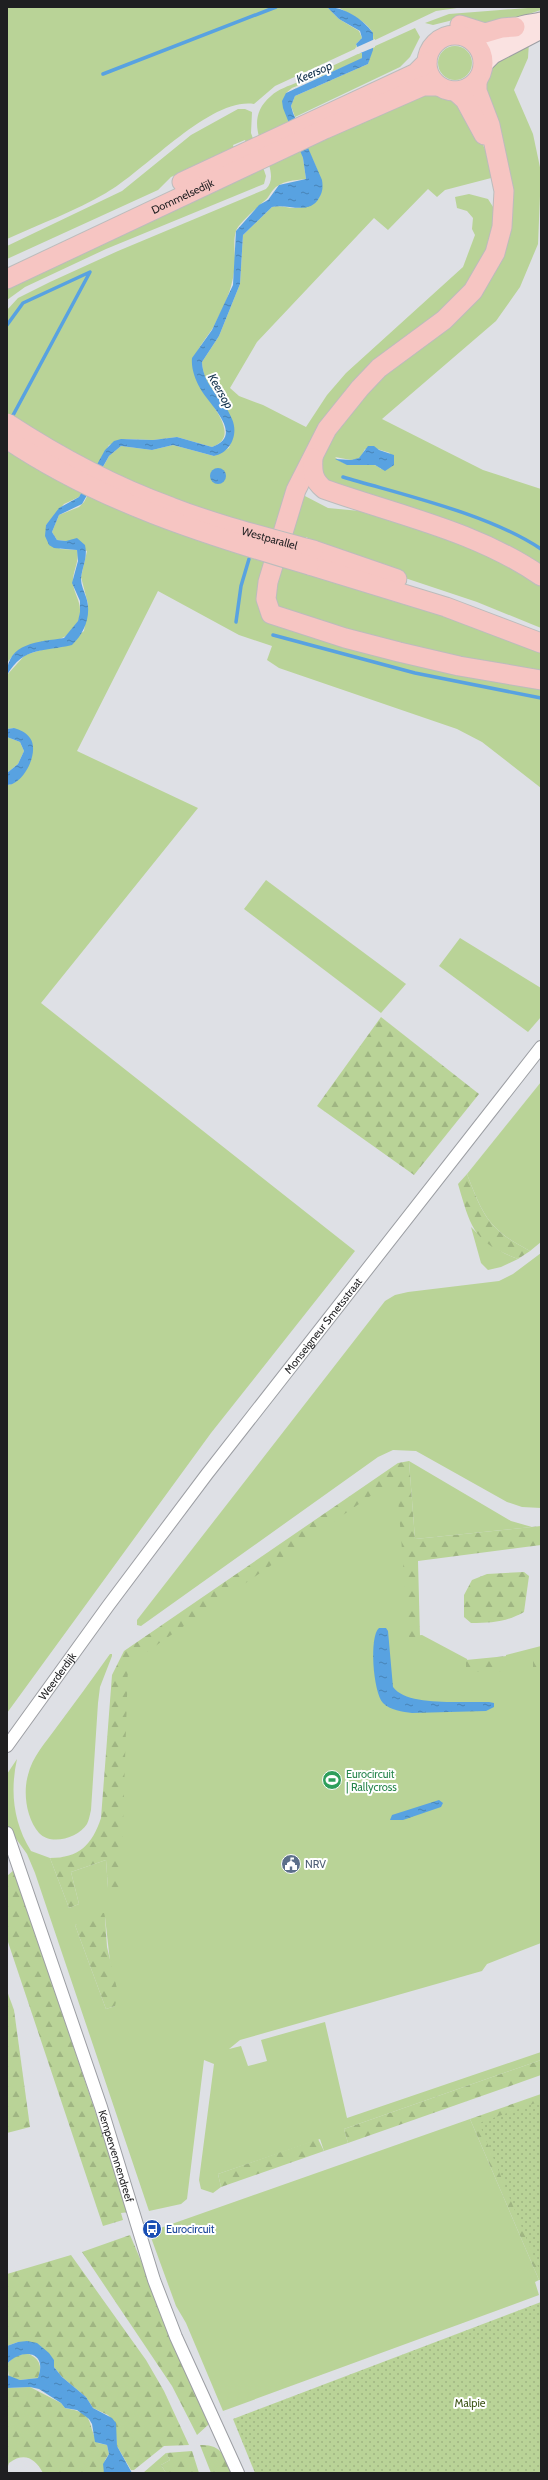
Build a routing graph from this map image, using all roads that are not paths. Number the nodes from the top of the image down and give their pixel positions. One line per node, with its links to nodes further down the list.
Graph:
1 (541, 22): 2 (street)
2 (515, 27): 4 (main road)
3 (541, 30): 6 (street)
4 (475, 36): 5 (main road); 6 (main road); 8 (main road)
5 (427, 62): 7 (main road); 8 (main road)
6 (480, 73): 7 (main road); 9 (main road)
7 (447, 88): 8 (main road); 9 (main road)
8 (362, 102): 10 (main road, Dommelsedijk)
9 (494, 149): 15 (main road)
10 (245, 160): 11 (main road, Dommelsedijk); 12 (main road, Dommelsedijk)
11 (7, 264)
12 (7, 279)
13 (7, 423): 16 (main road, Westparallel, bridge)
14 (7, 439): 16 (main road, Westparallel, bridge)
15 (313, 458): 17 (main road); 20 (main road)
16 (311, 558): 18 (main road, Westparallel); 19 (main road, Westparallel)
17 (541, 576)
18 (541, 631)
19 (541, 643)
20 (541, 680)
21 (541, 1047): 22 (street, Monseigneur Smetsstraat)
22 (108, 1606): 23 (street, Weerderdijk)
23 (7, 1746)
24 (7, 1833): 25 (street, Kempervennendreef)
25 (238, 2473)

